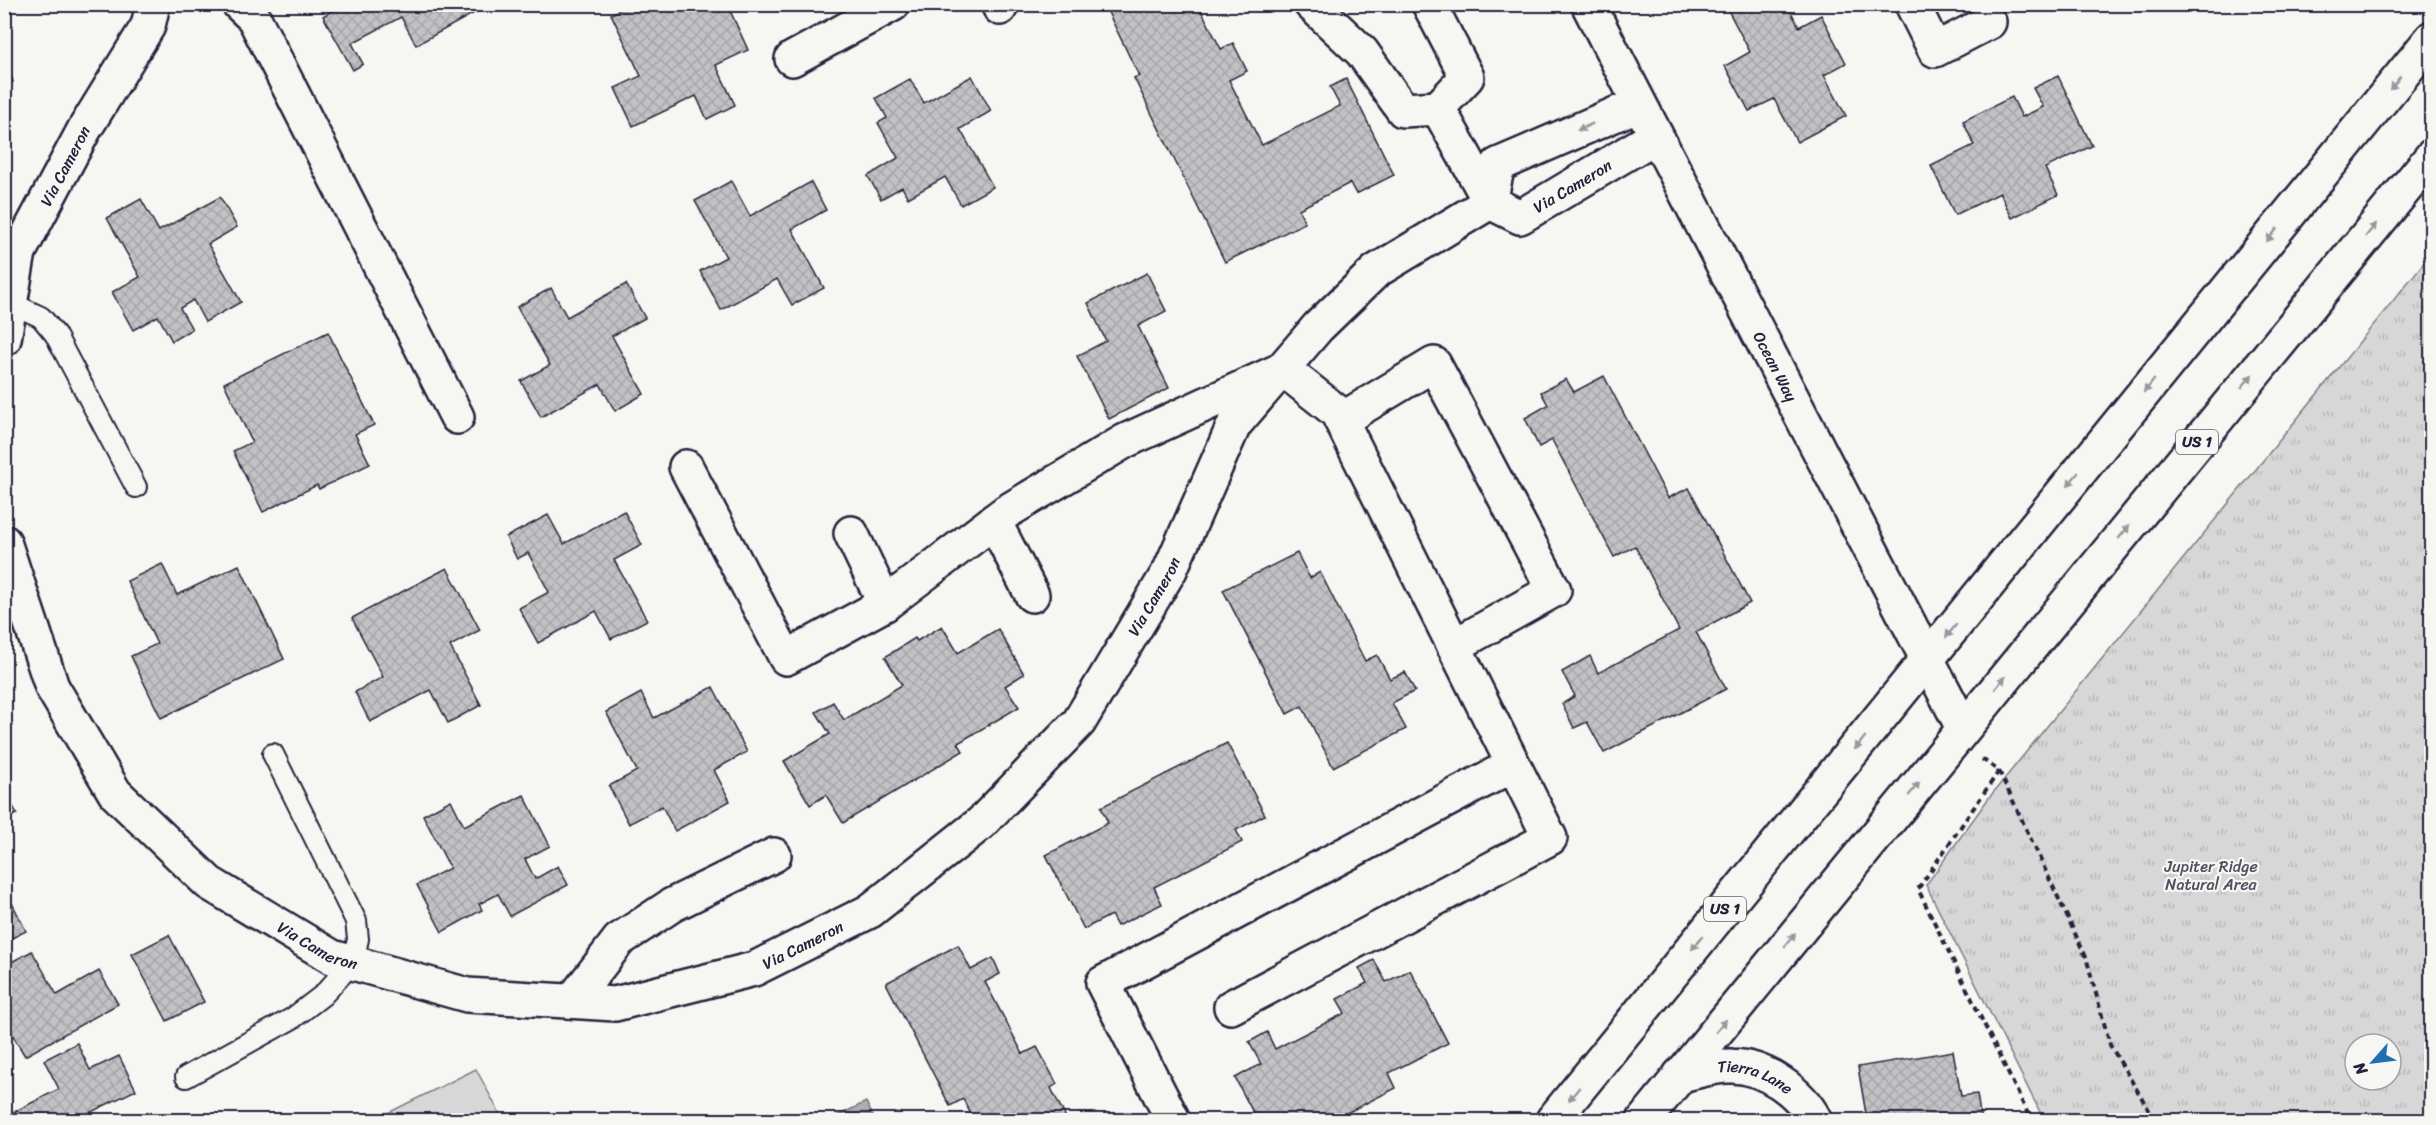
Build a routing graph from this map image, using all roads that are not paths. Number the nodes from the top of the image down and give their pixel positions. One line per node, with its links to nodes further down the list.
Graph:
1 (153, 4): 16 (street, Via Cameron)
2 (239, 4): 20 (street)
3 (893, 4): 10 (street)
4 (1311, 4): 12 (street)
5 (1429, 4): 12 (street)
6 (1588, 4): 11 (street, Ocean Way)
7 (1912, 4): 8 (street)
8 (1989, 22)
9 (2432, 38): 30 (street, US 1, one-way to 30)
10 (792, 59)
11 (1639, 104): 13 (street, Ocean Way); 15 (street, one-way to 15)
12 (1438, 108): 15 (street)
13 (1656, 136): 15 (street, Via Cameron); 30 (street, Ocean Way)
14 (2432, 156): 31 (street, US 1, one-way to 14)
15 (1490, 202): 19 (street, Via Cameron)
16 (12, 249): 17 (street, Via Cameron)
17 (11, 303): 18 (street, Via Cameron); 23 (lane)
18 (4, 339)
19 (1283, 369): 21 (street); 24 (street); 36 (street, Via Cameron)
20 (457, 417)
21 (1341, 420): 29 (street); 29 (street)
22 (687, 467): 28 (street)
23 (136, 487)
24 (994, 521): 27 (street); 28 (street)
25 (851, 533): 28 (street)
26 (4, 542): 35 (street, Via Cameron)
27 (1032, 595)
28 (885, 604)
29 (1454, 646): 33 (street)
30 (1927, 660): 31 (street, Ocean Way); 41 (street, US 1, one-way to 41)
31 (1963, 728): 38 (street, US 1, one-way to 31)
32 (273, 754): 35 (lane)
33 (1513, 765): 37 (street); 40 (street)
34 (774, 855): 36 (street)
35 (353, 962): 36 (street, Via Cameron); 39 (lane)
36 (572, 1001)
37 (1231, 1007)
38 (1680, 1075): 42 (street, US 1); 43 (street, Tierra Lane)
39 (186, 1077)
40 (1173, 1120)
41 (1553, 1120)
42 (1644, 1120)
43 (1815, 1120)

